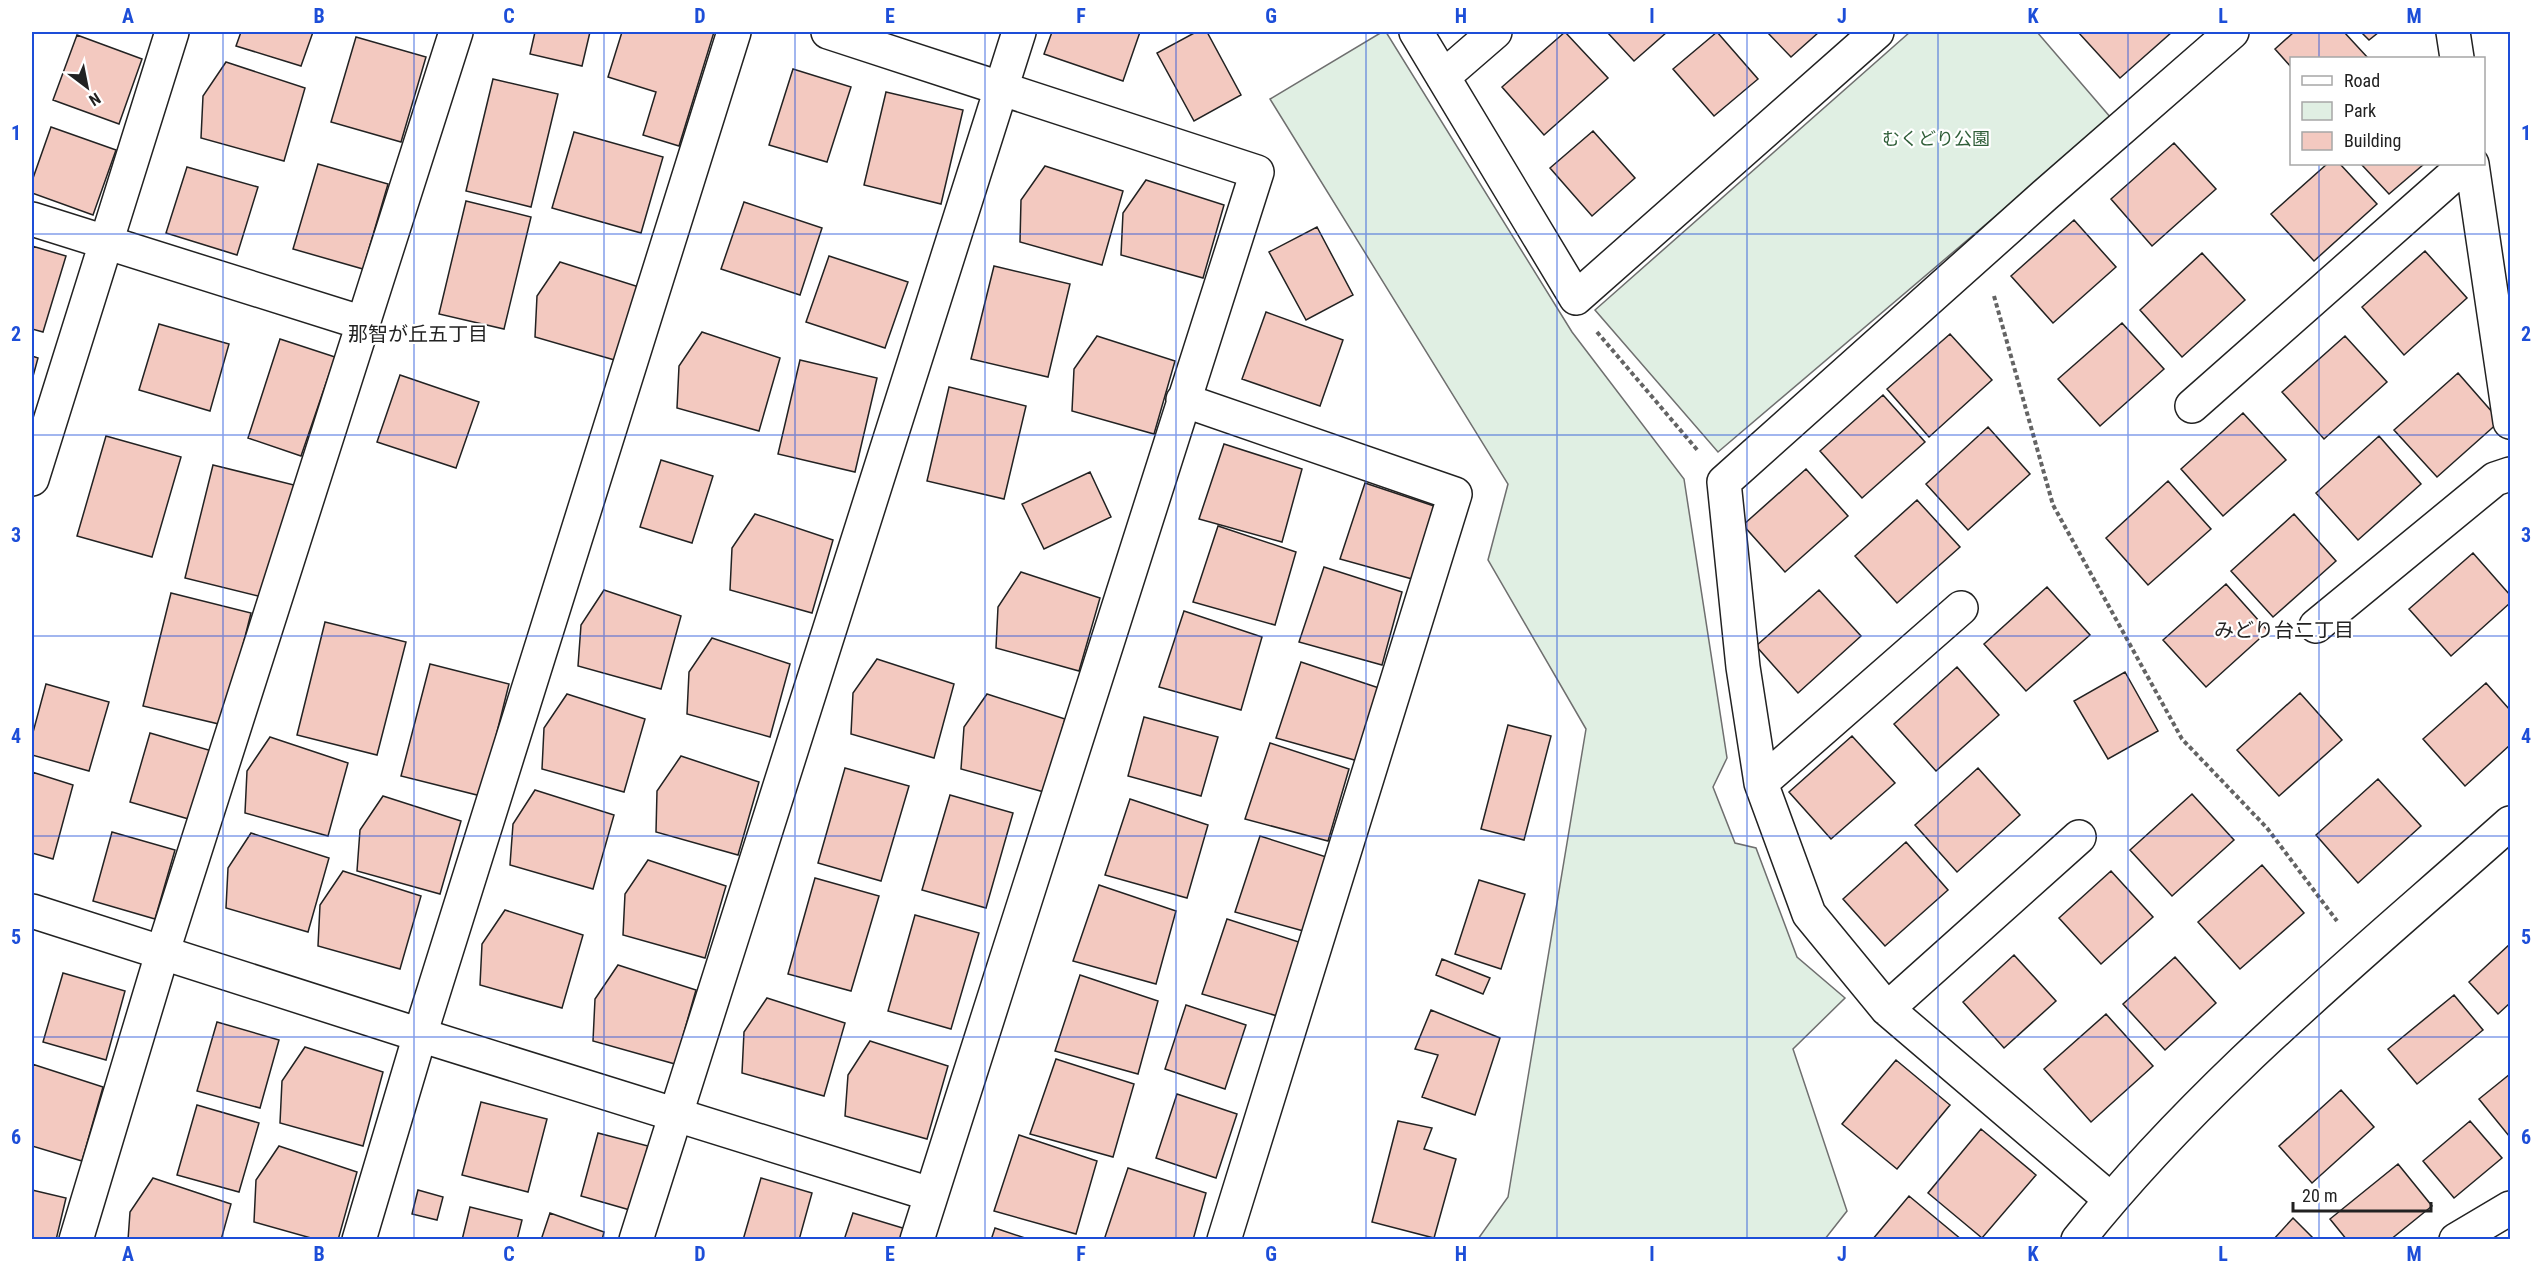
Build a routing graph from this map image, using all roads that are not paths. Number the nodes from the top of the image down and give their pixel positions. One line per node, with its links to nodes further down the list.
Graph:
1 (172, 32): 17 (street)
2 (456, 32): 18 (street)
3 (734, 32): 32 (street)
4 (828, 32): 13 (street)
5 (1019, 32): 13 (street)
6 (1416, 32): 12 (street)
7 (1495, 32): 12 (street)
8 (1877, 32): 12 (street)
9 (2232, 32): 26 (street)
10 (2453, 32): 11 (street)
11 (2457, 57)
12 (1443, 77)
13 (1002, 88): 19 (street); 33 (street)
14 (2465, 165): 20 (street)
15 (2472, 165): 21 (street)
16 (32, 219): 17 (street)
17 (106, 242): 18 (street); 23 (street)
18 (363, 323): 30 (street)
19 (1183, 400): 34 (street); 41 (street)
20 (2192, 406)
21 (2511, 422)
22 (2511, 474): 25 (street)
23 (32, 480)
24 (1960, 608): 26 (street)
25 (2316, 626)
26 (1761, 783): 31 (street)
27 (2511, 823): 35 (street)
28 (2079, 837): 31 (street)
29 (32, 911): 30 (street)
30 (162, 954): 32 (street); 37 (street)
31 (1887, 1009): 35 (street)
32 (420, 1035): 33 (street); 38 (street)
33 (677, 1116): 34 (street); 39 (street)
34 (930, 1194): 40 (street)
35 (2110, 1200): 42 (street)
36 (2511, 1208): 43 (street)
37 (76, 1239)
38 (359, 1239)
39 (636, 1239)
40 (917, 1239)
41 (1224, 1239)
42 (2078, 1239)
43 (2456, 1239)

